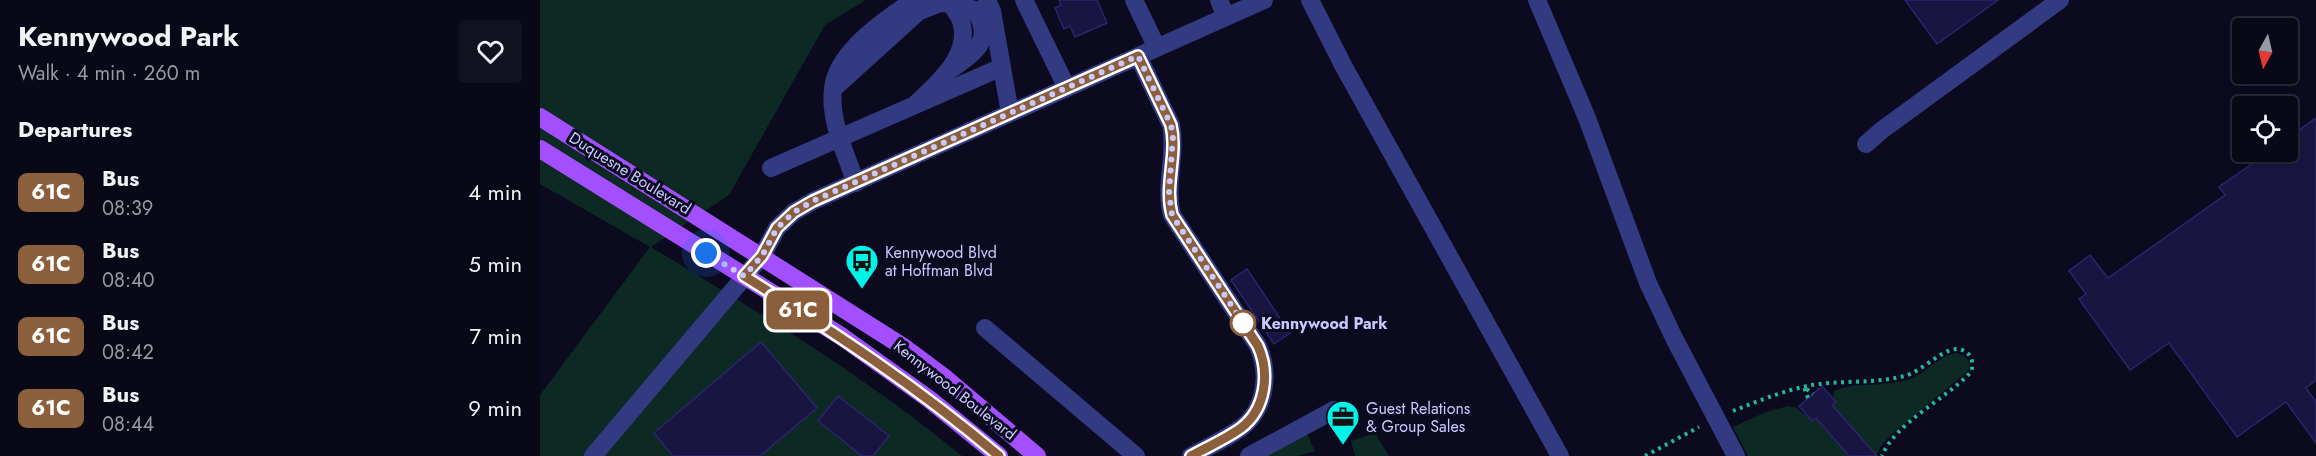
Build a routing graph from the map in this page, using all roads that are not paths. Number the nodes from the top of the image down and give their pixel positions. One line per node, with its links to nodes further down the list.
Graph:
1 (914, 0): 15 (street)
2 (987, 0): 13 (street)
3 (1024, 0): 14 (street)
4 (1134, 0): 11 (street)
5 (1219, 0): 10 (street)
6 (1264, 0): 10 (street)
7 (1310, 0): 36 (street)
8 (1537, 0): 37 (street)
9 (2060, 0): 20 (street)
10 (1226, 17): 11 (street)
11 (1157, 48): 12 (street)
12 (1138, 56): 14 (street); 34 (street)
13 (1002, 67): 16 (street); 17 (street)
14 (1067, 88): 17 (street)
15 (832, 89): 16 (street); 19 (street)
16 (915, 105): 19 (street)
17 (1010, 113): 23 (street)
18 (540, 117): 24 (main road, Duquesne Boulevard)
19 (840, 138): 22 (street); 23 (street)
20 (1866, 144)
21 (540, 149): 25 (main road, Duquesne Boulevard)
22 (771, 168)
23 (856, 183): 26 (street)
24 (720, 230): 26 (main road, Kennywood Boulevard)
25 (706, 253): 27 (main road, Kennywood Boulevard)
26 (762, 256): 27 (street); 32 (main road, Kennywood Boulevard)
27 (744, 276): 30 (street); 31 (main road, Kennywood Boulevard)
28 (985, 328): 33 (street)
29 (1334, 410): 35 (street)
30 (593, 456)
31 (999, 456)
32 (1037, 456)
33 (1136, 456)
34 (1191, 456)
35 (1249, 456)
36 (1560, 456)
37 (1736, 456)

